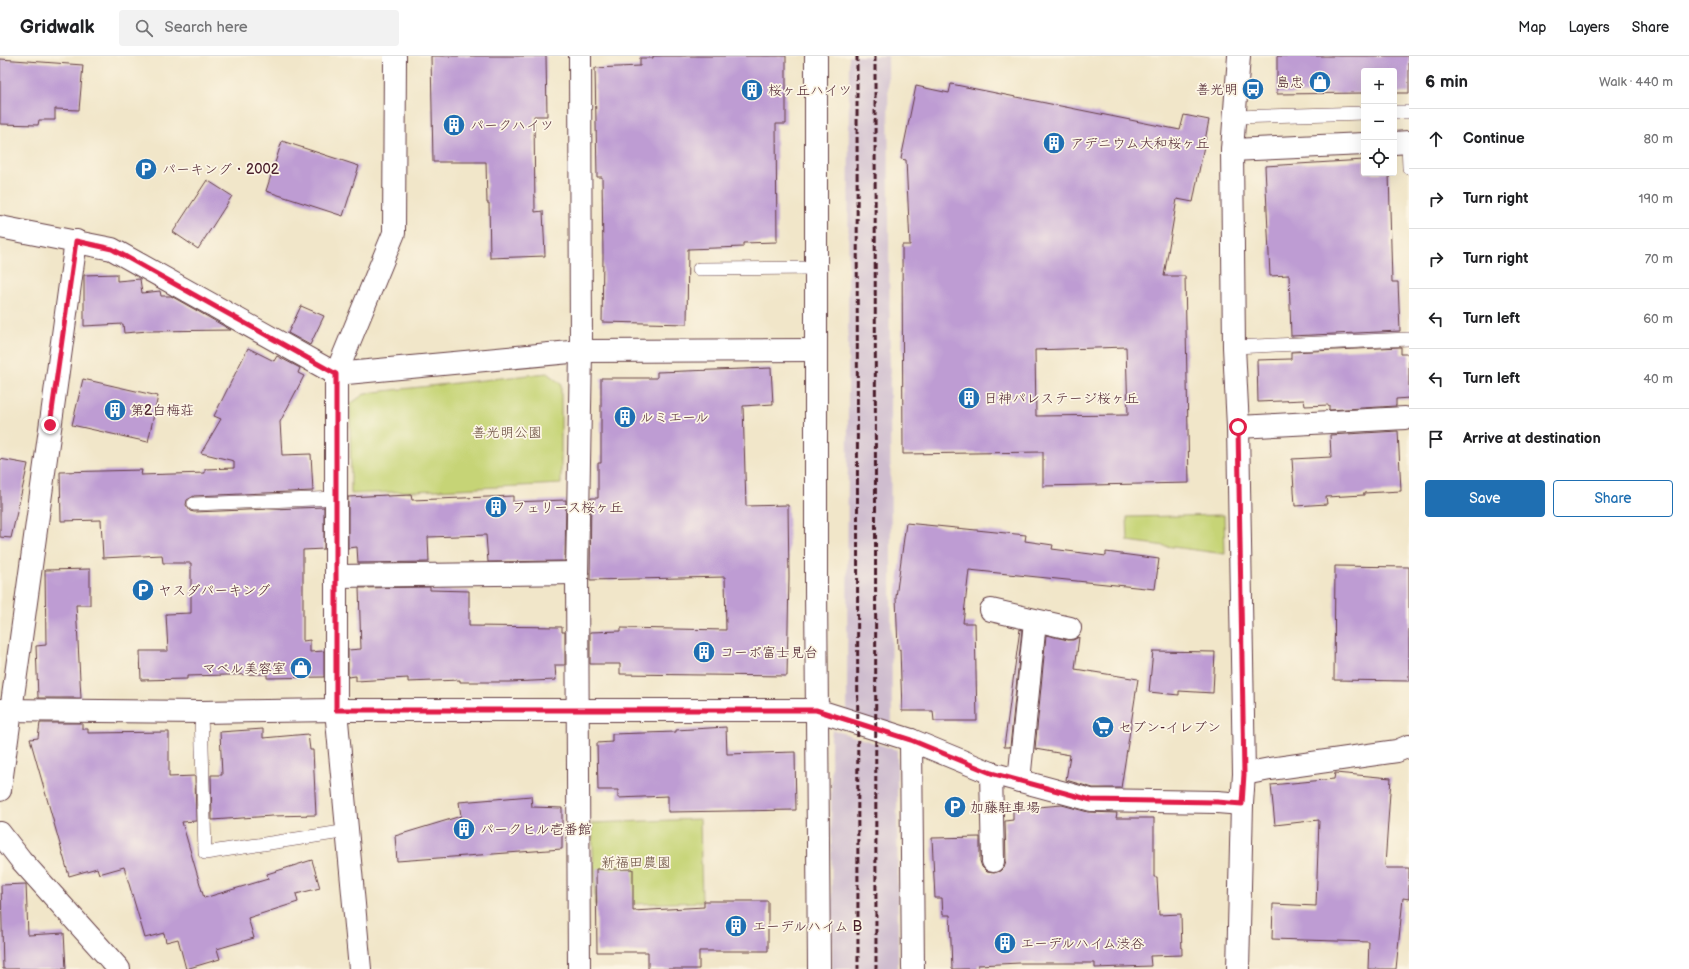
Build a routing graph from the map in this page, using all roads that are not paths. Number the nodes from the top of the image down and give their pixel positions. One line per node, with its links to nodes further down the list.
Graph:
1 (395, 56): 21 (street)
2 (580, 56): 19 (street)
3 (816, 56): 15 (street)
4 (1239, 56): 8 (street)
5 (1397, 112): 6 (lane)
6 (1409, 112)
7 (1361, 113): 8 (lane)
8 (1235, 117): 11 (street)
9 (1404, 143): 12 (lane)
10 (1361, 144): 11 (street)
11 (1232, 150): 18 (street)
12 (1409, 168)
13 (0, 227): 14 (street)
14 (76, 241): 21 (street); 31 (street)
15 (816, 268): 16 (lane); 20 (street)
16 (699, 269)
17 (1409, 339): 18 (lane)
18 (1234, 347): 23 (street)
19 (581, 350): 20 (street); 21 (street); 26 (street)
20 (816, 350): 34 (street)
21 (336, 374): 24 (street)
22 (1405, 418): 23 (street)
23 (1238, 427): 39 (street)
24 (336, 498): 25 (lane); 27 (street)
25 (194, 504)
26 (577, 573): 27 (street); 33 (street)
27 (336, 576): 32 (street)
28 (991, 610): 29 (street)
29 (1035, 620): 30 (street); 40 (street)
30 (1070, 628)
31 (6, 710): 35 (street); 41 (street)
32 (336, 710): 33 (street); 35 (street); 43 (street)
33 (578, 710): 34 (street); 48 (street)
34 (816, 710): 36 (street); 49 (street)
35 (201, 712): 43 (lane)
36 (911, 740): 38 (street); 50 (street)
37 (1409, 746): 39 (street)
38 (991, 773): 40 (street); 45 (street)
39 (1244, 774): 42 (street)
40 (1019, 781): 42 (street)
41 (0, 790)
42 (1242, 804): 51 (street)
43 (348, 831): 47 (street)
44 (0, 833): 46 (street)
45 (993, 861)
46 (119, 969)
47 (360, 969)
48 (579, 969)
49 (819, 969)
50 (913, 969)
51 (1238, 969)

